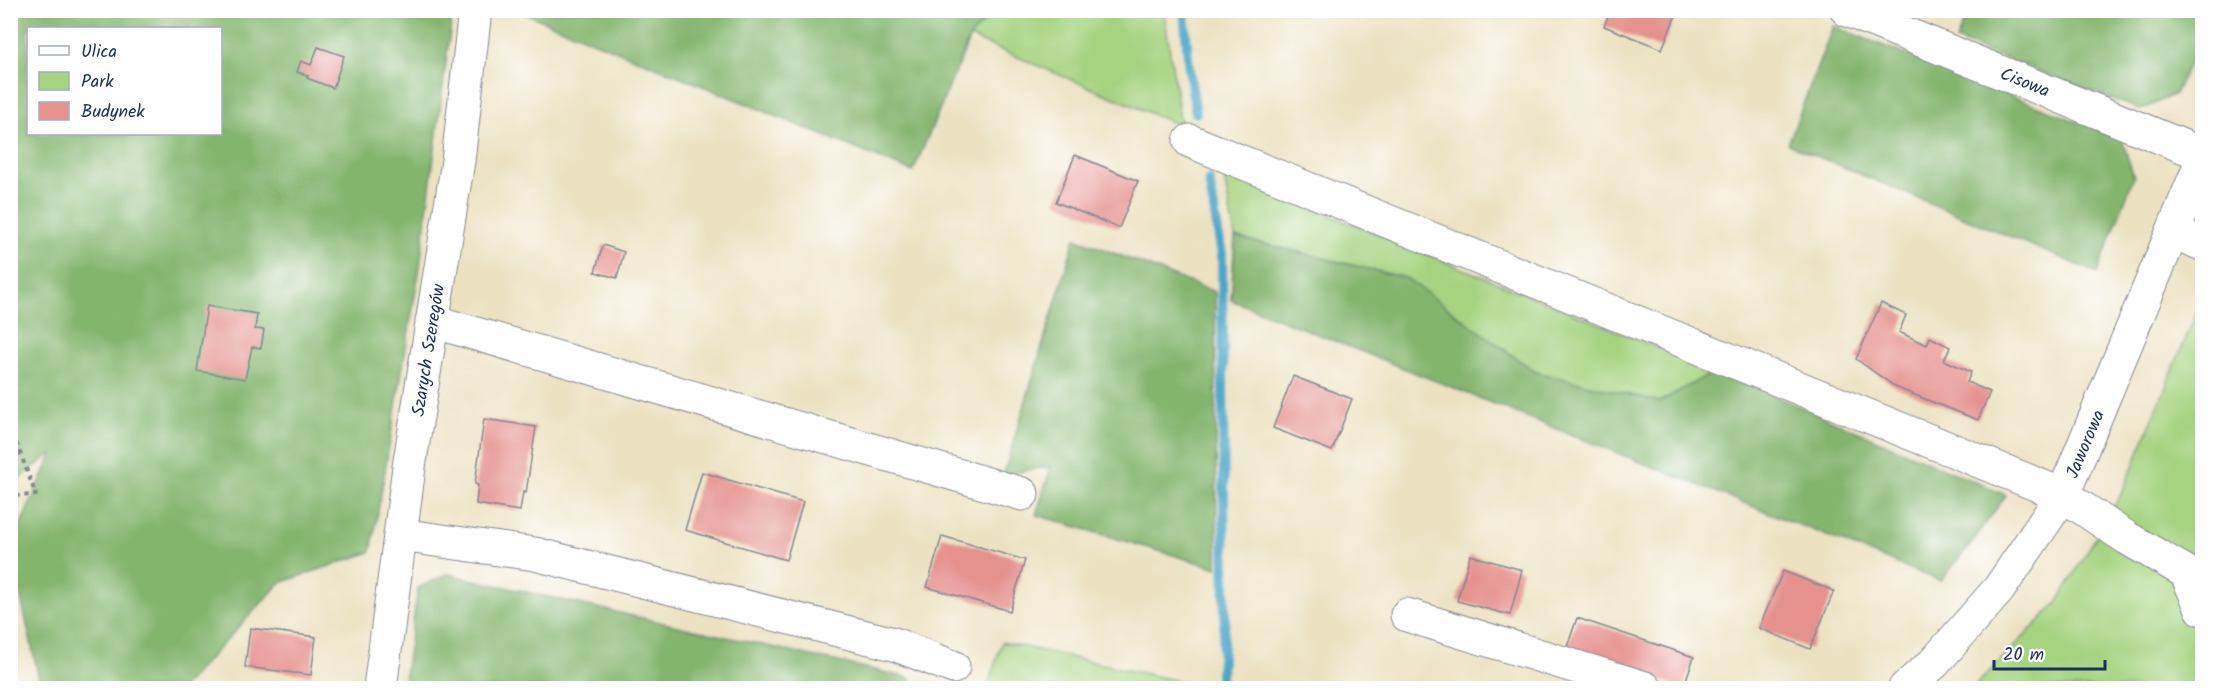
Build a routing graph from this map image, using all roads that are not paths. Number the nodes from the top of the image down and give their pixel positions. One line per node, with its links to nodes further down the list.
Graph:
1 (475, 10): 7 (street, Szarych Szeregów)
2 (1846, 10): 4 (street, Cisowa)
3 (1190, 141): 9 (street)
4 (2202, 154)
5 (2202, 161): 6 (street, Jaworowa)
6 (2188, 238): 9 (street, Jaworowa)
7 (432, 321): 8 (street); 10 (street, Szarych Szeregów)
8 (1022, 494)
9 (2063, 495): 11 (street); 16 (street, Jaworowa)
10 (400, 535): 13 (street); 14 (street, Szarych Szeregów)
11 (2202, 609)
12 (1407, 615): 15 (street)
13 (953, 666)
14 (380, 688)
15 (1645, 688)
16 (1905, 688)

